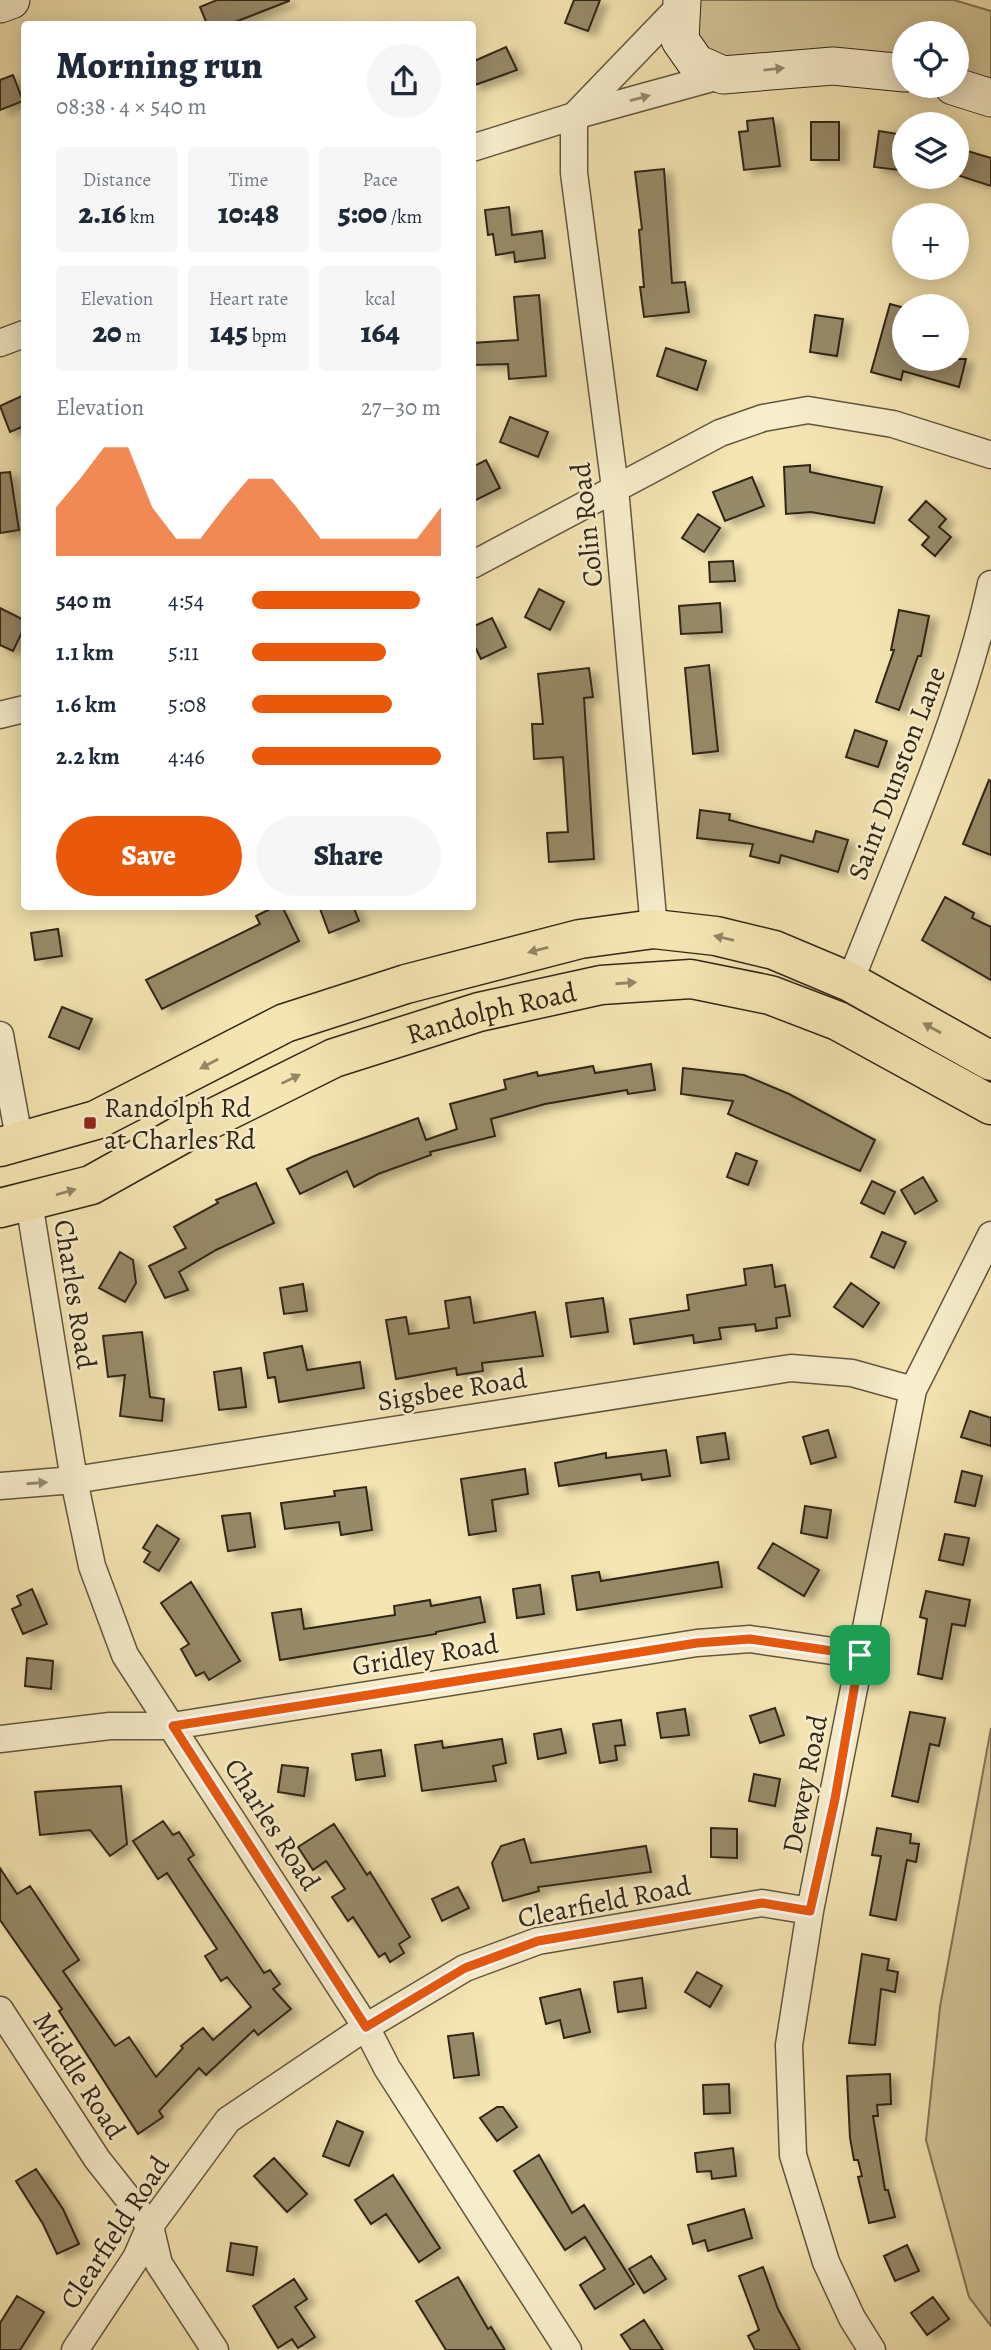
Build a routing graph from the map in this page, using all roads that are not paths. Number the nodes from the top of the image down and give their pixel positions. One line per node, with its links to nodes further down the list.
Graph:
1 (10, 0): 2 (street)
2 (0, 4)
3 (680, 4): 5 (street); 8 (street)
4 (892, 72): 5 (street, one-way to 4)
5 (723, 75): 8 (street, one-way to 5)
6 (969, 91): 7 (street)
7 (991, 98)
8 (574, 116): 9 (street); 13 (street, Colin Road)
9 (476, 148)
10 (21, 335): 11 (street)
11 (0, 343)
12 (991, 455): 13 (street)
13 (615, 488): 14 (street); 18 (street, Colin Road)
14 (476, 563)
15 (991, 584): 19 (street, Saint Dunston Lane)
16 (21, 710): 17 (street)
17 (0, 715)
18 (653, 929): 19 (main road, Randolph Road, one-way to 18); 23 (main road, Randolph Road, one-way to 23)
19 (850, 982): 21 (main road, Randolph Road, one-way to 19)
20 (0, 1035): 23 (street)
21 (991, 1061)
22 (991, 1105): 24 (main road, Randolph Road, one-way to 22)
23 (10, 1145)
24 (15, 1205): 27 (street, Charles Road)
25 (991, 1235): 26 (street, Dewey Road)
26 (913, 1390): 27 (street, Sigsbee Road); 29 (street, Dewey Road)
27 (74, 1480): 28 (street, Sigsbee Road, one-way to 27); 30 (street, Charles Road)
28 (0, 1486)
29 (860, 1655): 30 (street, Gridley Road); 32 (street, Dewey Road)
30 (173, 1726): 31 (street, Gridley Road); 34 (street, Charles Road)
31 (0, 1738)
32 (810, 1911): 34 (street, Clearfield Road); 39 (street, Dewey Road)
33 (0, 2010): 35 (street, Middle Road)
34 (366, 2027): 35 (street, Clearfield Road); 38 (street, Charles Road)
35 (150, 2226): 36 (street, Clearfield Road); 37 (street, Middle Road)
36 (75, 2350)
37 (215, 2350)
38 (568, 2350)
39 (872, 2350)

